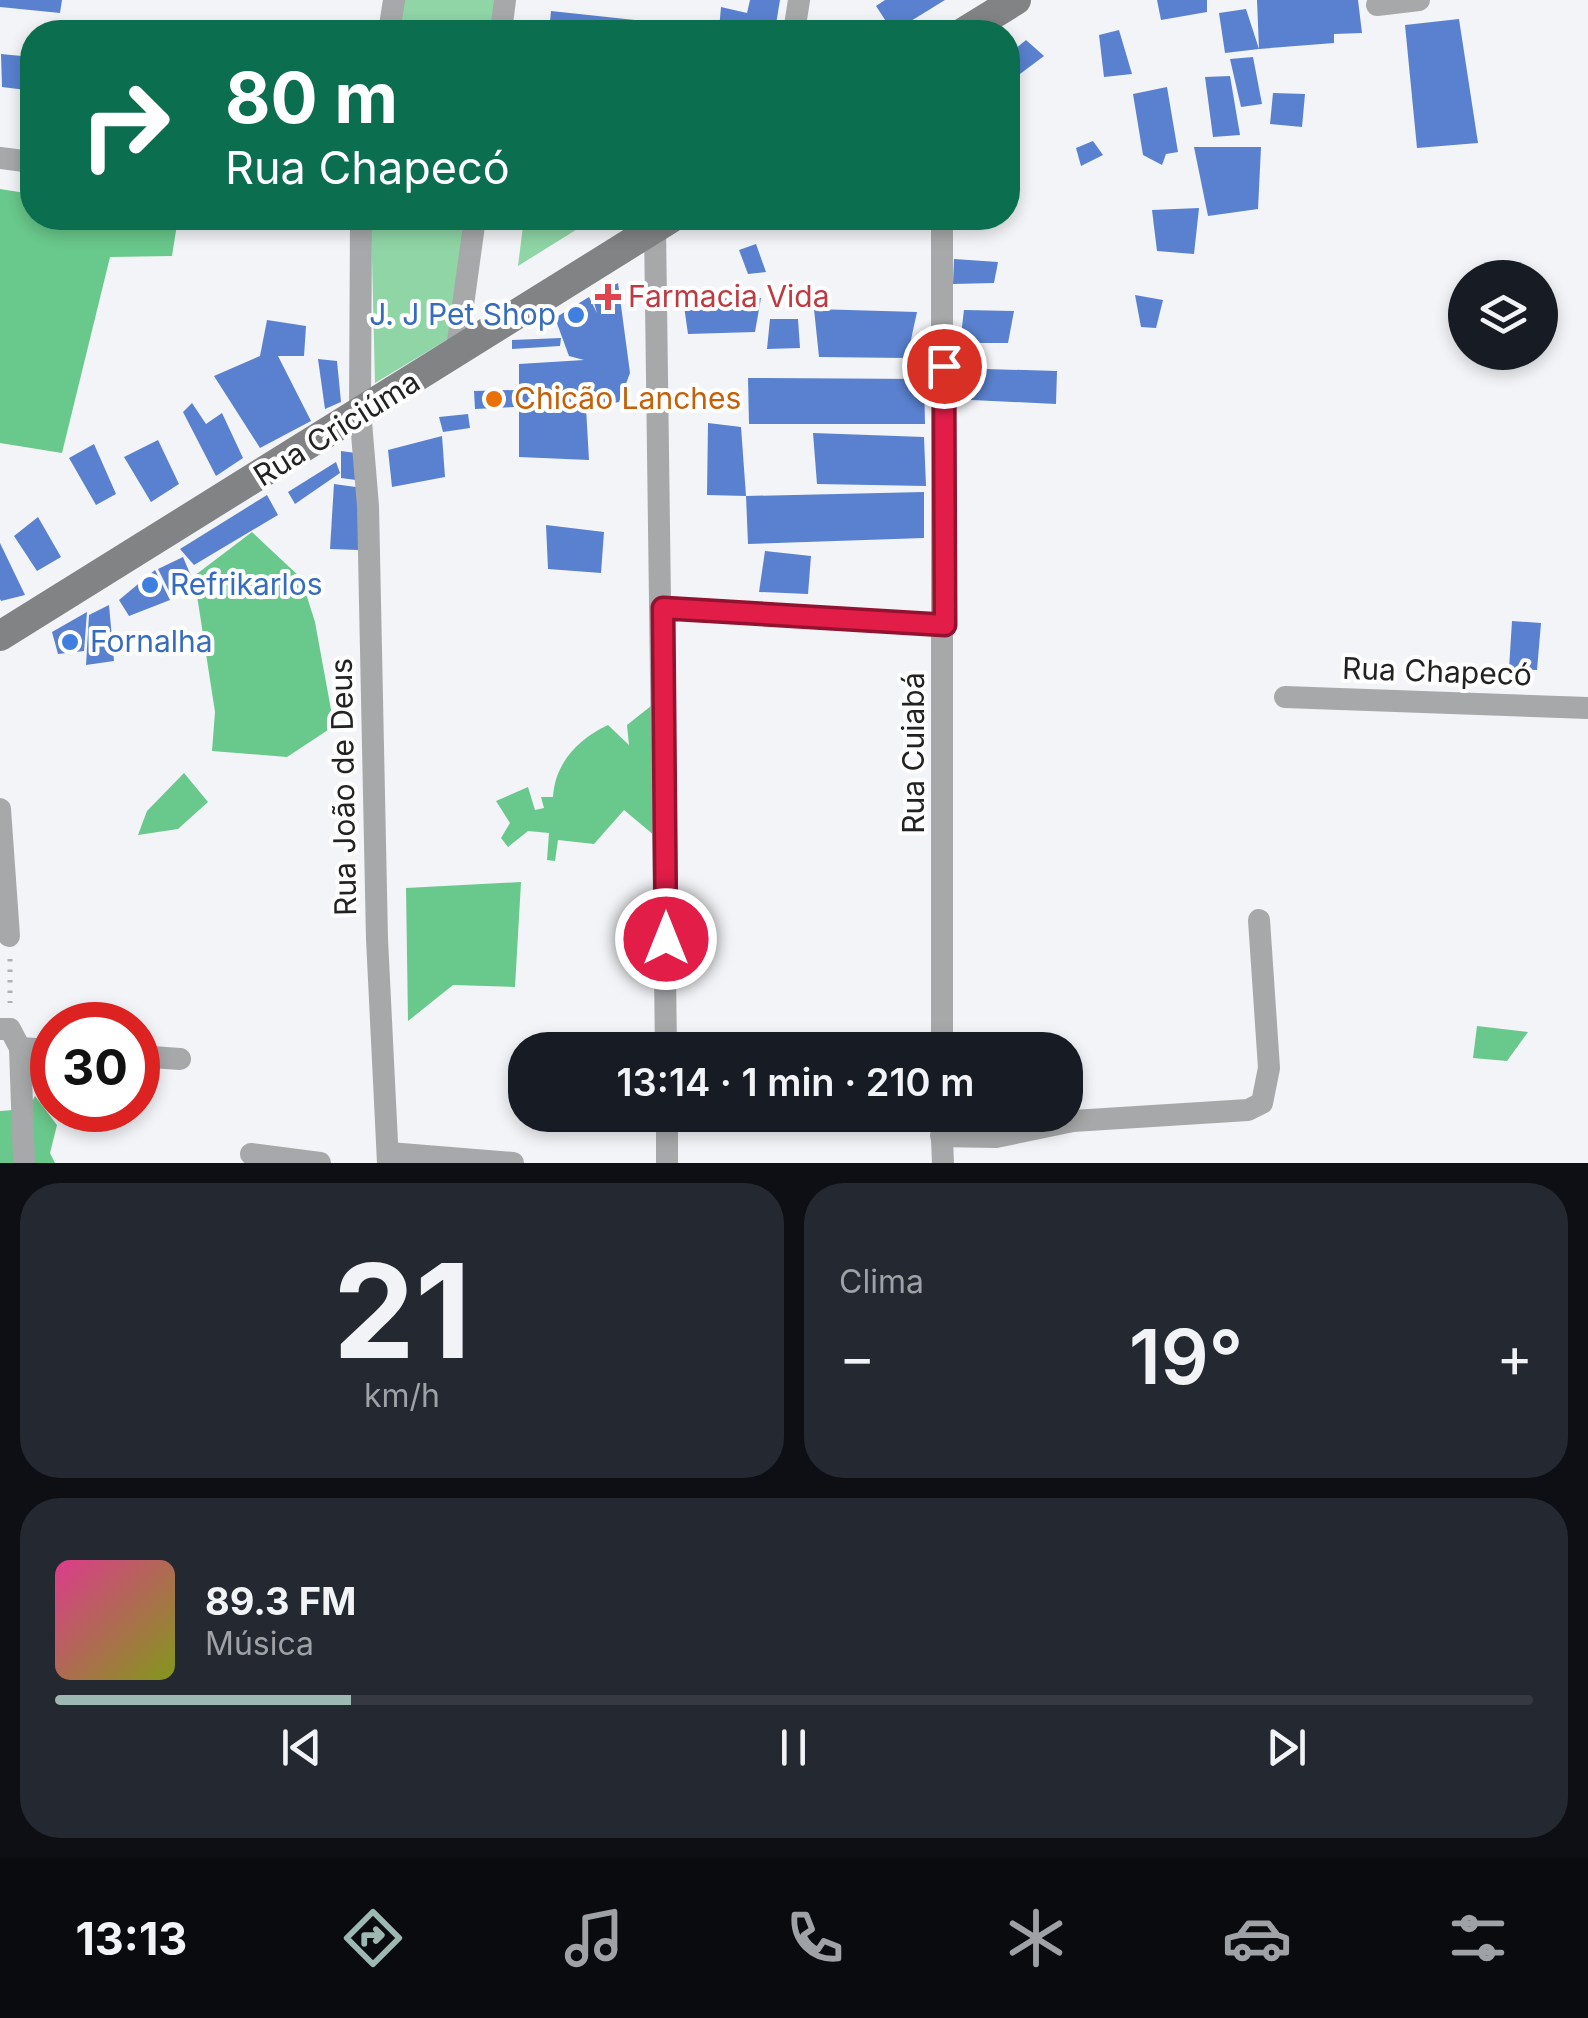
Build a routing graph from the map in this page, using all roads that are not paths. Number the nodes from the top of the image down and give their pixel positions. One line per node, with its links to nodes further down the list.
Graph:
1 (1016, 0): 4 (main road)
2 (1419, 0): 3 (street)
3 (1378, 5)
4 (984, 20)
5 (361, 230): 11 (street, Rua João de Deus)
6 (473, 230): 10 (street)
7 (652, 230): 10 (main road, Rua Criciúma)
8 (663, 230): 12 (street)
9 (942, 230): 13 (street, Rua Cuiabá)
10 (456, 356): 11 (main road, Rua Criciúma)
11 (360, 410): 14 (main road, Rua Criciúma); 31 (street, Rua João de Deus)
12 (663, 608): 13 (street); 20 (street)
13 (945, 625): 21 (street, Rua Cuiabá)
14 (0, 636)
15 (1285, 697): 16 (street, Rua Chapecó)
16 (1588, 708)
17 (0, 809): 19 (street)
18 (1259, 920): 25 (street)
19 (10, 936)
20 (666, 1032)
21 (942, 1032)
22 (10, 1035): 32 (street)
23 (160, 1057): 24 (street)
24 (180, 1058)
25 (1083, 1120)
26 (667, 1132): 35 (street)
27 (941, 1132): 36 (street)
28 (973, 1132): 29 (street)
29 (1020, 1132)
30 (251, 1154): 33 (street)
31 (388, 1158): 34 (street)
32 (24, 1163)
33 (320, 1163)
34 (514, 1163)
35 (667, 1163)
36 (943, 1163)

